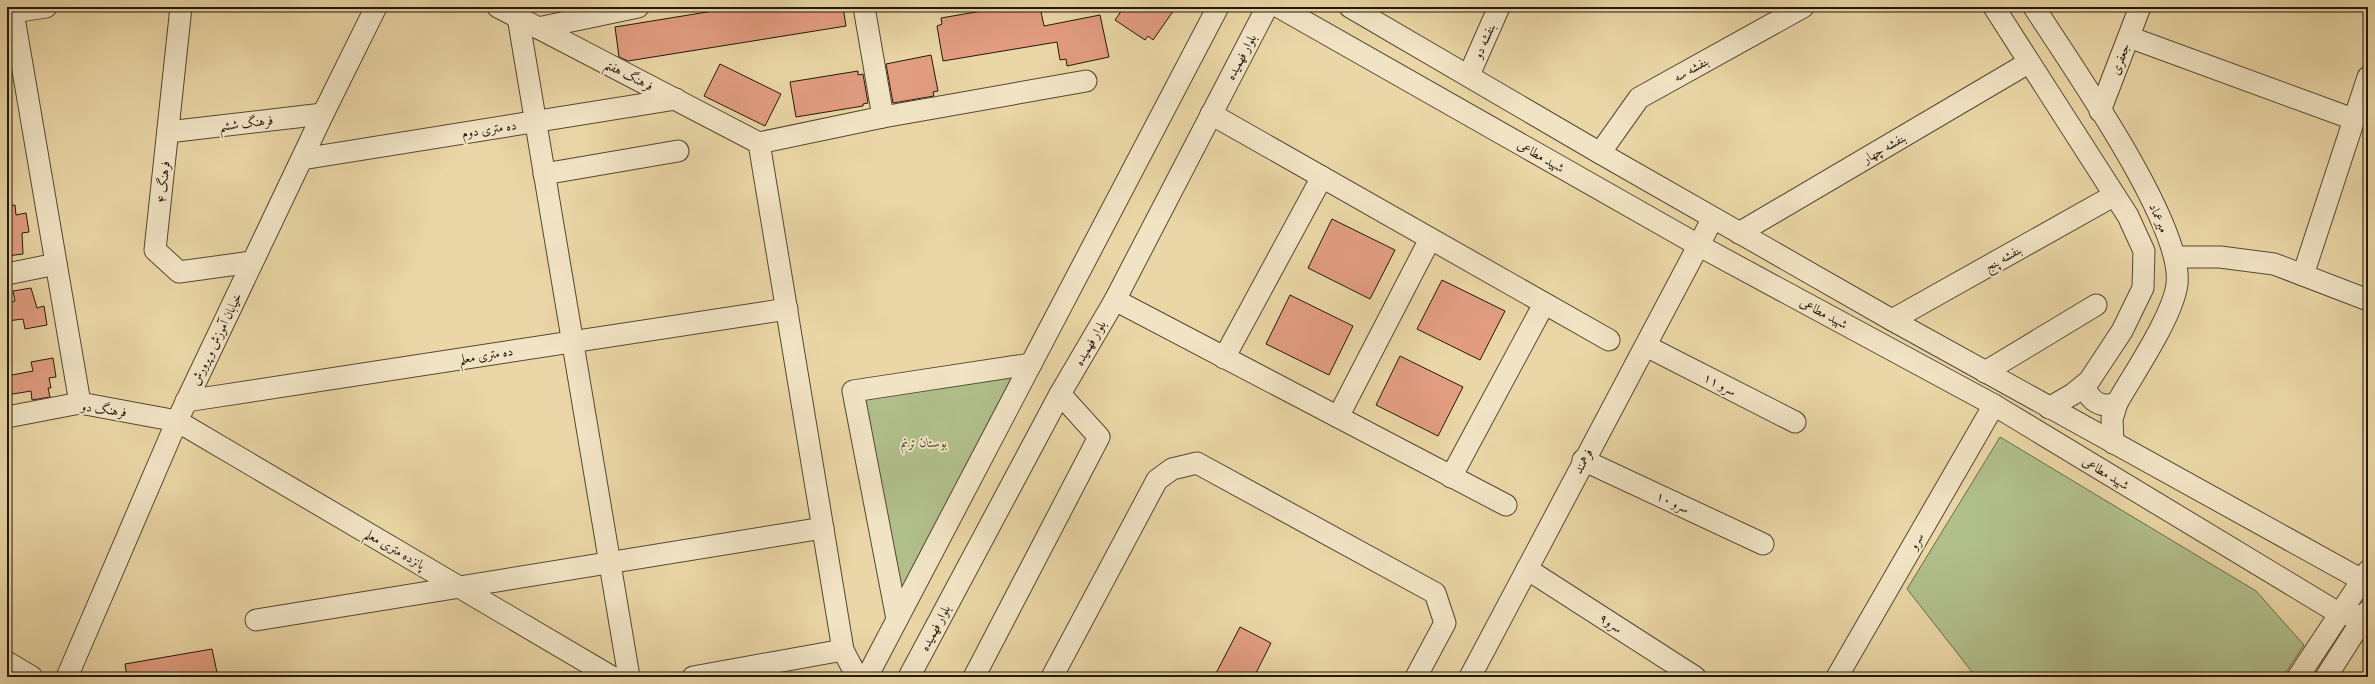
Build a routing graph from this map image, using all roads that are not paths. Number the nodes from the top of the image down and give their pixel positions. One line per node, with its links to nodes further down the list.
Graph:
1 (46, 7): 44 (street)
2 (181, 7): 30 (street, فرهنگ ۴)
3 (376, 7): 25 (street, خیابان آموزش و پرورش)
4 (498, 7): 16 (street, فرهنگ هفتم)
5 (638, 7): 17 (street)
6 (864, 7): 27 (street)
7 (1218, 7): 57 (street)
8 (1267, 7): 26 (street, بلوار فهمیده)
9 (1279, 7): 41 (street, شهید مطاعی)
10 (1350, 7): 20 (street, شهید مطاعی)
11 (1499, 7): 20 (street, بنفشه دو)
12 (1803, 7): 33 (street, بنفشه سه)
13 (1994, 7): 19 (street, میرعماد)
14 (2034, 7): 24 (street, میرعماد)
15 (2140, 7): 18 (street, جعفری)
16 (518, 17): 17 (street, فرهنگ هفتم); 29 (street)
17 (538, 28): 23 (street, فرهنگ هفتم)
18 (2128, 37): 24 (street, جعفری); 28 (street)
19 (2028, 63): 37 (street, میرعماد); 39 (street, بنفشه چهار)
20 (1469, 76): 33 (street, شهید مطاعی)
21 (2368, 77): 28 (street)
22 (1086, 81): 27 (street)
23 (676, 99): 29 (street, ده متری دوم); 31 (street, فرهنگ هفتم)
24 (2100, 111): 42 (street, میرعماد)
25 (323, 114): 30 (street, فرهنگ ششم); 34 (street, خیابان آموزش و پرورش)
26 (1211, 114): 36 (street); 47 (street, بلوار فهمیده)
27 (883, 117): 31 (street)
28 (2353, 119): 46 (street)
29 (536, 122): 34 (street, ده متری دوم); 35 (street)
30 (168, 132): 43 (street, فرهنگ ۴)
31 (759, 143): 51 (street)
32 (678, 151): 35 (street)
33 (1600, 153): 38 (street, شهید مطاعی)
34 (302, 159): 43 (street, خیابان آموزش و پرورش)
35 (544, 174): 54 (street)
36 (1322, 177): 40 (street); 56 (street)
37 (2114, 196): 52 (street, بنفشه پنج); 59 (street, میرعماد)
38 (1713, 218): 39 (street, شهید مطاعی); 41 (street, فرهمند)
39 (1739, 233): 52 (street, شهید مطاعی)
40 (1430, 238): 49 (street); 67 (street)
41 (1698, 245): 55 (street, فرهمند); 64 (street, شهید مطاعی)
42 (2175, 258): 46 (street); 62 (street, میرعماد)
43 (252, 262): 61 (street, خیابان آموزش و پرورش)
44 (56, 264): 45 (street); 63 (street)
45 (7, 274)
46 (2303, 275): 48 (street)
47 (1114, 300): 56 (street); 60 (street, بلوار فهمیده)
48 (2368, 300)
49 (1544, 304): 53 (street); 72 (street)
50 (2096, 305): 58 (street)
51 (787, 309): 54 (street, ده متری معلم); 74 (street)
52 (1892, 320): 58 (street, شهید مطاعی)
53 (1609, 340)
54 (573, 342): 61 (street, ده متری معلم); 76 (street)
55 (1646, 346): 69 (street, ۱۱ سرو); 71 (street, فرهمند)
56 (1224, 358): 67 (street)
57 (1031, 364): 82 (street); 82 (street)
58 (1985, 372): 65 (street, شهید مطاعی)
59 (2084, 386): 62 (street); 65 (street, میرعماد)
60 (1060, 394): 93 (street, بلوار فهمیده); 94 (street)
61 (186, 401): 68 (street, خیابان آموزش و پرورش)
62 (2117, 402): 70 (street, میرعماد)
63 (80, 404): 66 (street, فرهنگ دو); 68 (street, فرهنگ دو)
64 (1994, 405): 80 (street, شهید مطاعی); 99 (street, سرو)
65 (2049, 408): 70 (street, شهید مطاعی)
66 (7, 417)
67 (1338, 417): 72 (street)
68 (177, 421): 79 (street, پانزده متری معلم); 87 (street, خیابان آموزش و پرورش)
69 (1795, 422)
70 (2113, 443): 78 (street, شهید مطاعی)
71 (1583, 460): 75 (street, سرو ۱۰); 77 (street, فرهمند)
72 (1451, 477): 73 (street)
73 (1506, 506)
74 (823, 528): 76 (street); 84 (street)
75 (1763, 544)
76 (610, 562): 79 (street); 89 (street)
77 (1527, 569): 97 (street, فرهمند); 98 (street, سرو۹)
78 (2366, 578): 80 (street)
79 (459, 587): 83 (street); 88 (street, پانزده متری معلم)
80 (2340, 614): 81 (street, شهید مطاعی); 100 (street)
81 (2367, 614): 101 (street)
82 (897, 619): 92 (street)
83 (256, 620)
84 (843, 650): 90 (street); 91 (street)
85 (7, 662): 86 (street)
86 (32, 677)
87 (66, 677)
88 (612, 677)
89 (629, 677)
90 (693, 677)
91 (857, 677)
92 (867, 677)
93 (909, 677)
94 (974, 677)
95 (1052, 677): 96 (street)
96 (1416, 677)
97 (1470, 677)
98 (1695, 677)
99 (1837, 677)
100 (2298, 677)
101 (2326, 677)

